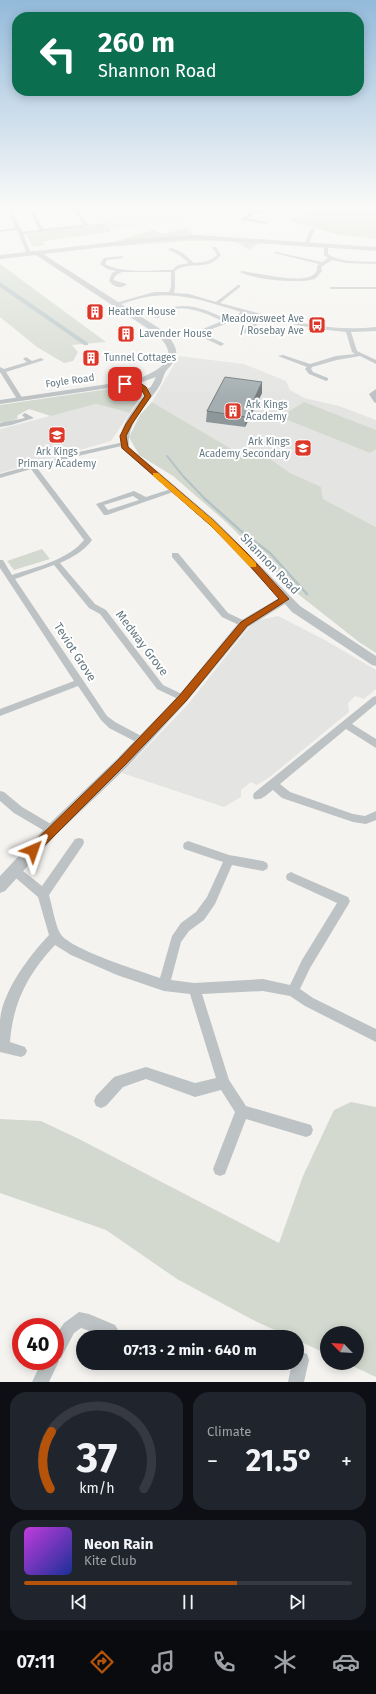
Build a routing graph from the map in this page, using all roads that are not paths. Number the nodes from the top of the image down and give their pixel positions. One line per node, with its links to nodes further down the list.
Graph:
1 (59, 269): 14 (street)
2 (115, 269): 4 (street)
3 (318, 269): 7 (street)
4 (121, 271): 5 (street); 9 (street)
5 (173, 271): 13 (street)
6 (242, 272): 7 (street)
7 (252, 274): 8 (street)
8 (247, 278)
9 (111, 281)
10 (238, 286): 15 (street)
11 (332, 288): 12 (street)
12 (376, 288)
13 (171, 294): 14 (street); 15 (street)
14 (115, 304): 31 (street)
15 (217, 304): 16 (street)
16 (245, 311): 18 (street); 21 (street)
17 (156, 317): 19 (street)
18 (236, 318): 19 (street); 22 (street)
19 (226, 321): 23 (street)
20 (376, 329): 21 (street)
21 (348, 331): 24 (street)
22 (241, 333)
23 (221, 344)
24 (358, 355): 28 (street); 30 (street)
25 (281, 356): 30 (street)
26 (26, 359): 29 (street)
27 (41, 360): 29 (street)
28 (376, 362)
29 (31, 363): 32 (street)
30 (310, 366): 34 (street)
31 (164, 369): 33 (street, Foyle Road); 38 (street)
32 (2, 370): 41 (street)
33 (150, 377): 37 (street, Foyle Road); 38 (street)
34 (317, 377): 35 (street); 36 (street)
35 (326, 379)
36 (311, 380)
37 (136, 382): 40 (street); 41 (street, Foyle Road)
38 (157, 384): 40 (street)
39 (376, 391): 42 (street)
40 (146, 393): 46 (street)
41 (20, 399): 43 (street, Foyle Road)
42 (376, 401)
43 (0, 402)
44 (25, 415): 45 (street)
45 (0, 425)
46 (124, 444): 47 (street); 49 (street, Shannon Road)
47 (32, 466): 48 (street); 53 (street)
48 (0, 476)
49 (174, 490): 50 (street); 55 (street, Shannon Road)
50 (145, 500): 50 (street)
51 (175, 555): 56 (street)
52 (0, 562): 54 (street, Teviot Grove)
53 (56, 562): 54 (street); 59 (street, Medway Grove)
54 (11, 578): 58 (street, Teviot Grove)
55 (284, 599): 56 (street); 57 (street, Shannon Road)
56 (244, 624): 59 (street)
57 (376, 662)
58 (80, 682): 61 (street); 63 (street, Teviot Grove)
59 (183, 698): 63 (street)
60 (376, 699): 62 (street)
61 (0, 713)
62 (346, 724): 64 (street); 65 (street)
63 (142, 741): 69 (street)
64 (376, 744)
65 (273, 784): 67 (street); 68 (street)
66 (0, 795): 69 (street)
67 (258, 796)
68 (374, 819)
69 (52, 830): 74 (street)
70 (79, 842): 77 (street)
71 (188, 846): 72 (street)
72 (229, 860): 73 (street); 79 (street)
73 (263, 866)
74 (14, 870): 76 (street); 77 (street)
75 (291, 877): 81 (street)
76 (0, 886)
77 (43, 894): 78 (street)
78 (55, 937): 79 (street); 83 (street)
79 (164, 985): 80 (street)
80 (194, 989): 81 (street); 85 (street)
81 (293, 991): 82 (street)
82 (376, 1036)
83 (2, 1046): 84 (street)
84 (21, 1051)
85 (224, 1083): 86 (street); 87 (street)
86 (101, 1101)
87 (242, 1111): 88 (street); 89 (street)
88 (306, 1130)
89 (220, 1169)
90 (110, 1330): 91 (street)
91 (64, 1333)
92 (46, 1370): 94 (street)
93 (299, 1370): 95 (street)
94 (40, 1382)
95 (296, 1382)

